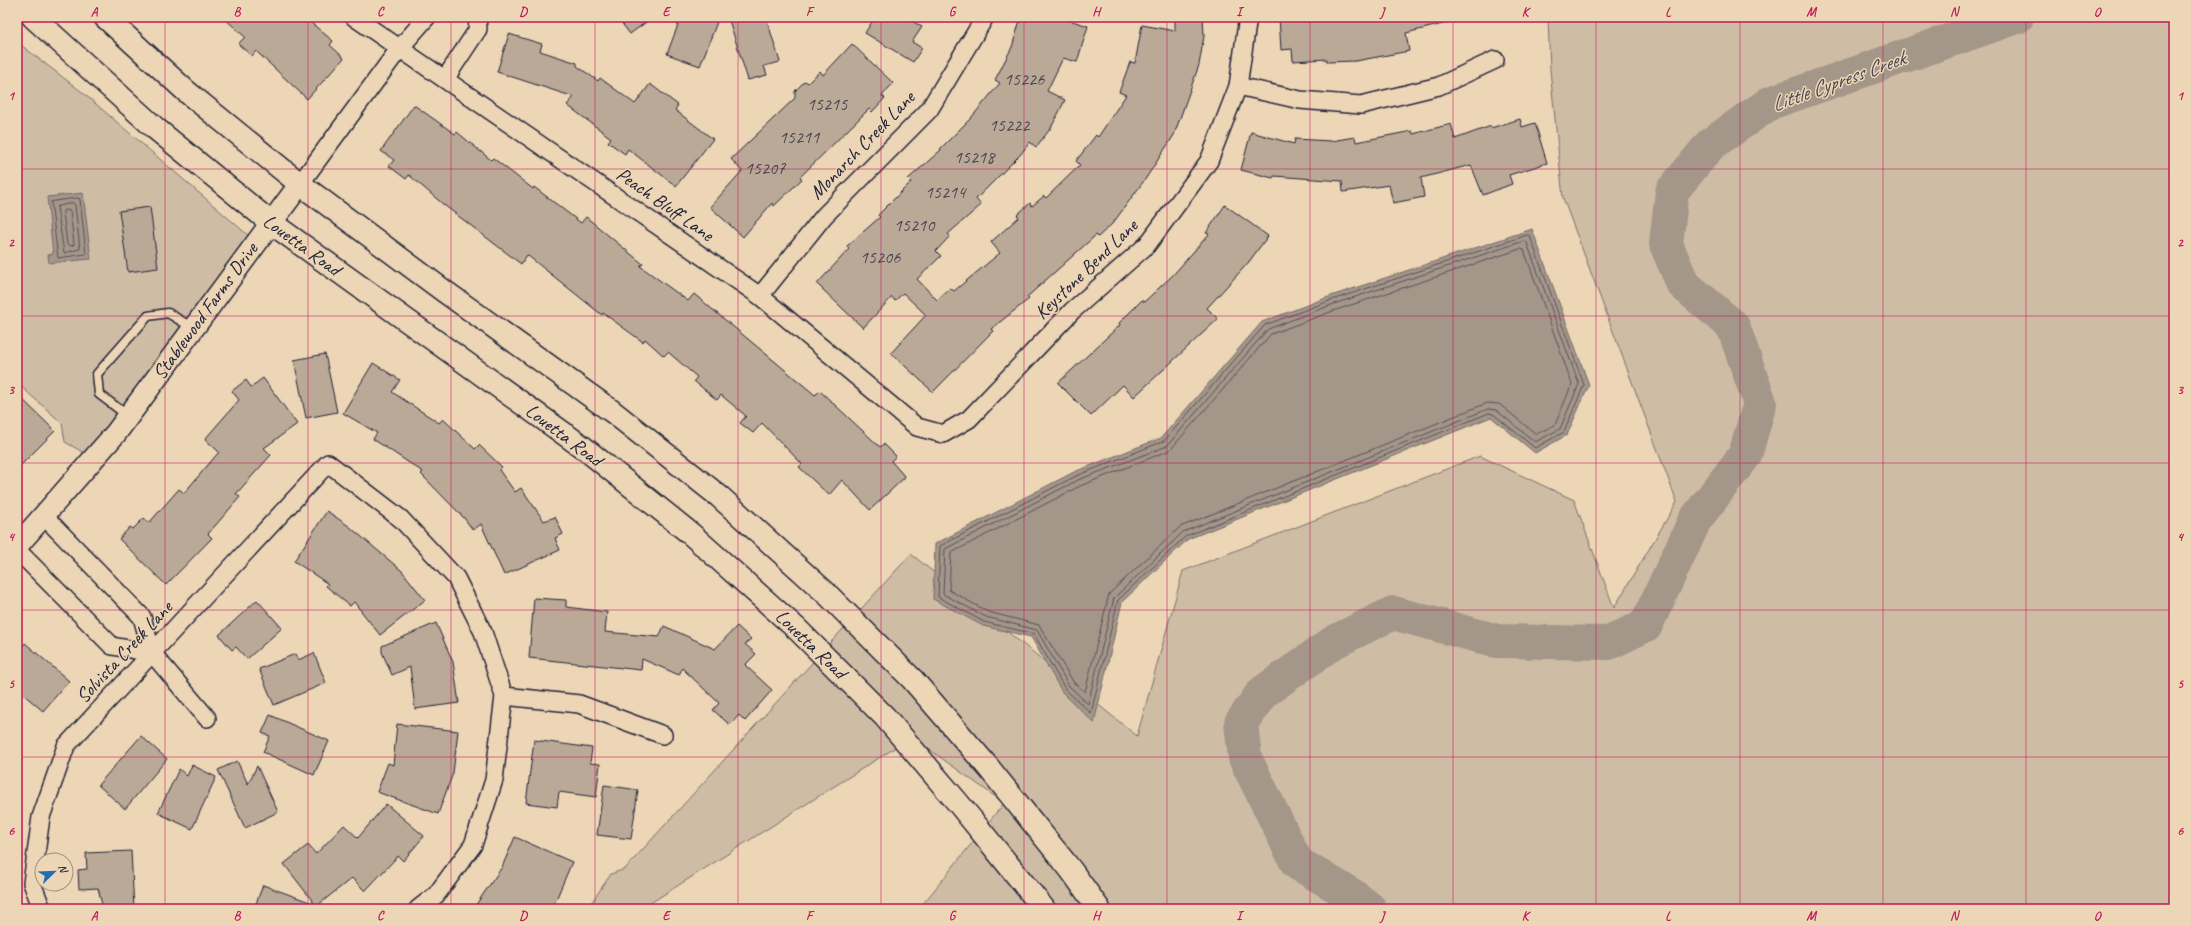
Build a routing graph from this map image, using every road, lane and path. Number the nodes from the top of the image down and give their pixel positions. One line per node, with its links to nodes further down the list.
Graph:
1 (33, 17): 13 (main road, Louetta Road)
2 (105, 17): 12 (main road)
3 (354, 17): 8 (street, Peach Bluff Lane)
4 (426, 17): 8 (street, Stablewood Farms Drive)
5 (477, 17): 10 (street)
6 (985, 17): 14 (street, Monarch Creek Lane)
7 (1248, 17): 11 (street, Keystone Bend Lane)
8 (399, 49): 10 (street, Peach Bluff Lane); 12 (street, Stablewood Farms Drive)
9 (1495, 60): 11 (street)
10 (445, 79): 14 (street, Peach Bluff Lane)
11 (1238, 86): 17 (street, Keystone Bend Lane)
12 (300, 184): 13 (street, Stablewood Farms Drive); 28 (main road)
13 (270, 222): 15 (street, Stablewood Farms Drive); 27 (main road, Louetta Road)
14 (760, 296): 17 (street, Peach Bluff Lane)
15 (193, 328): 16 (street, Stablewood Farms Drive); 16 (lane)
16 (128, 416): 18 (street, Stablewood Farms Drive)
17 (943, 434)
18 (44, 516): 19 (street, Stablewood Farms Drive); 21 (street)
19 (17, 546)
20 (17, 550): 21 (street)
21 (152, 653): 22 (street, Solvista Creek Lane); 23 (street); 25 (street, Solvista Creek Lane)
22 (504, 696): 24 (street); 26 (street)
23 (207, 718)
24 (662, 735)
25 (42, 909)
26 (418, 909)
27 (1044, 909)
28 (1099, 909)

